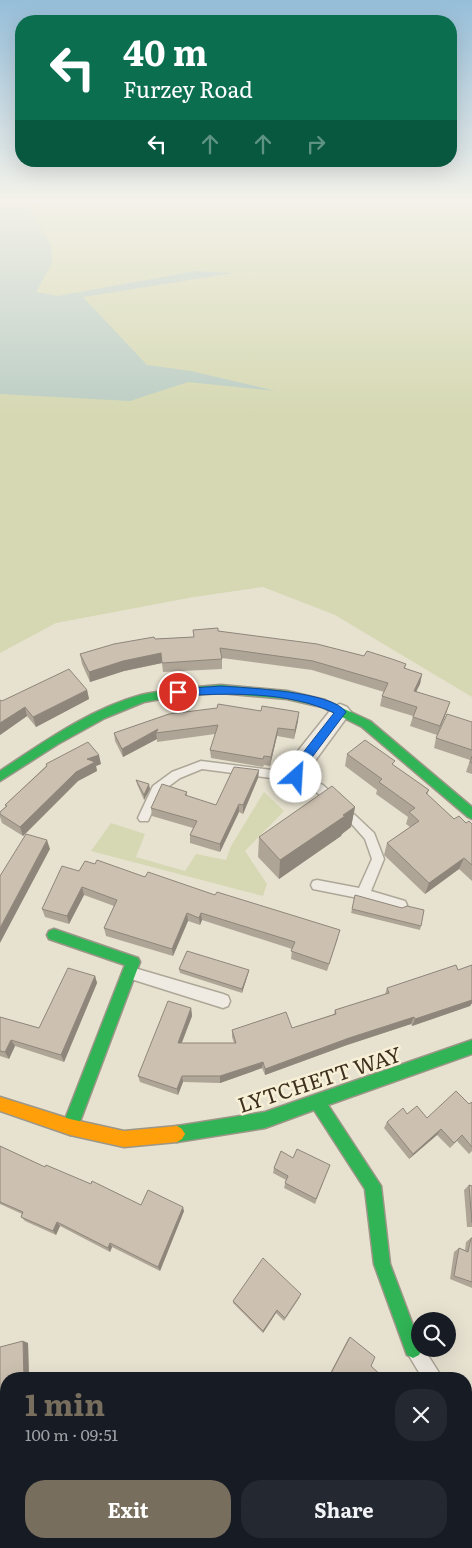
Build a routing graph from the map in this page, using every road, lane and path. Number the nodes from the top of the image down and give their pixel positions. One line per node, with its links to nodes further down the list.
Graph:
1 (340, 712): 2 (street); 3 (street); 4 (street)
2 (0, 777)
3 (296, 777): 5 (lane); 7 (lane)
4 (472, 814)
5 (144, 818)
6 (317, 885): 7 (lane)
7 (363, 894): 8 (lane)
8 (401, 905)
9 (54, 935): 10 (street)
10 (129, 973): 11 (lane); 15 (street)
11 (222, 1001)
12 (472, 1047): 13 (street, LYTCHETT WAY)
13 (316, 1102): 15 (street, LYTCHETT WAY); 16 (street)
14 (0, 1104): 15 (street, LYTCHETT WAY)
15 (70, 1127)
16 (411, 1344)
17 (419, 1357): 18 (lane)
18 (429, 1372)

